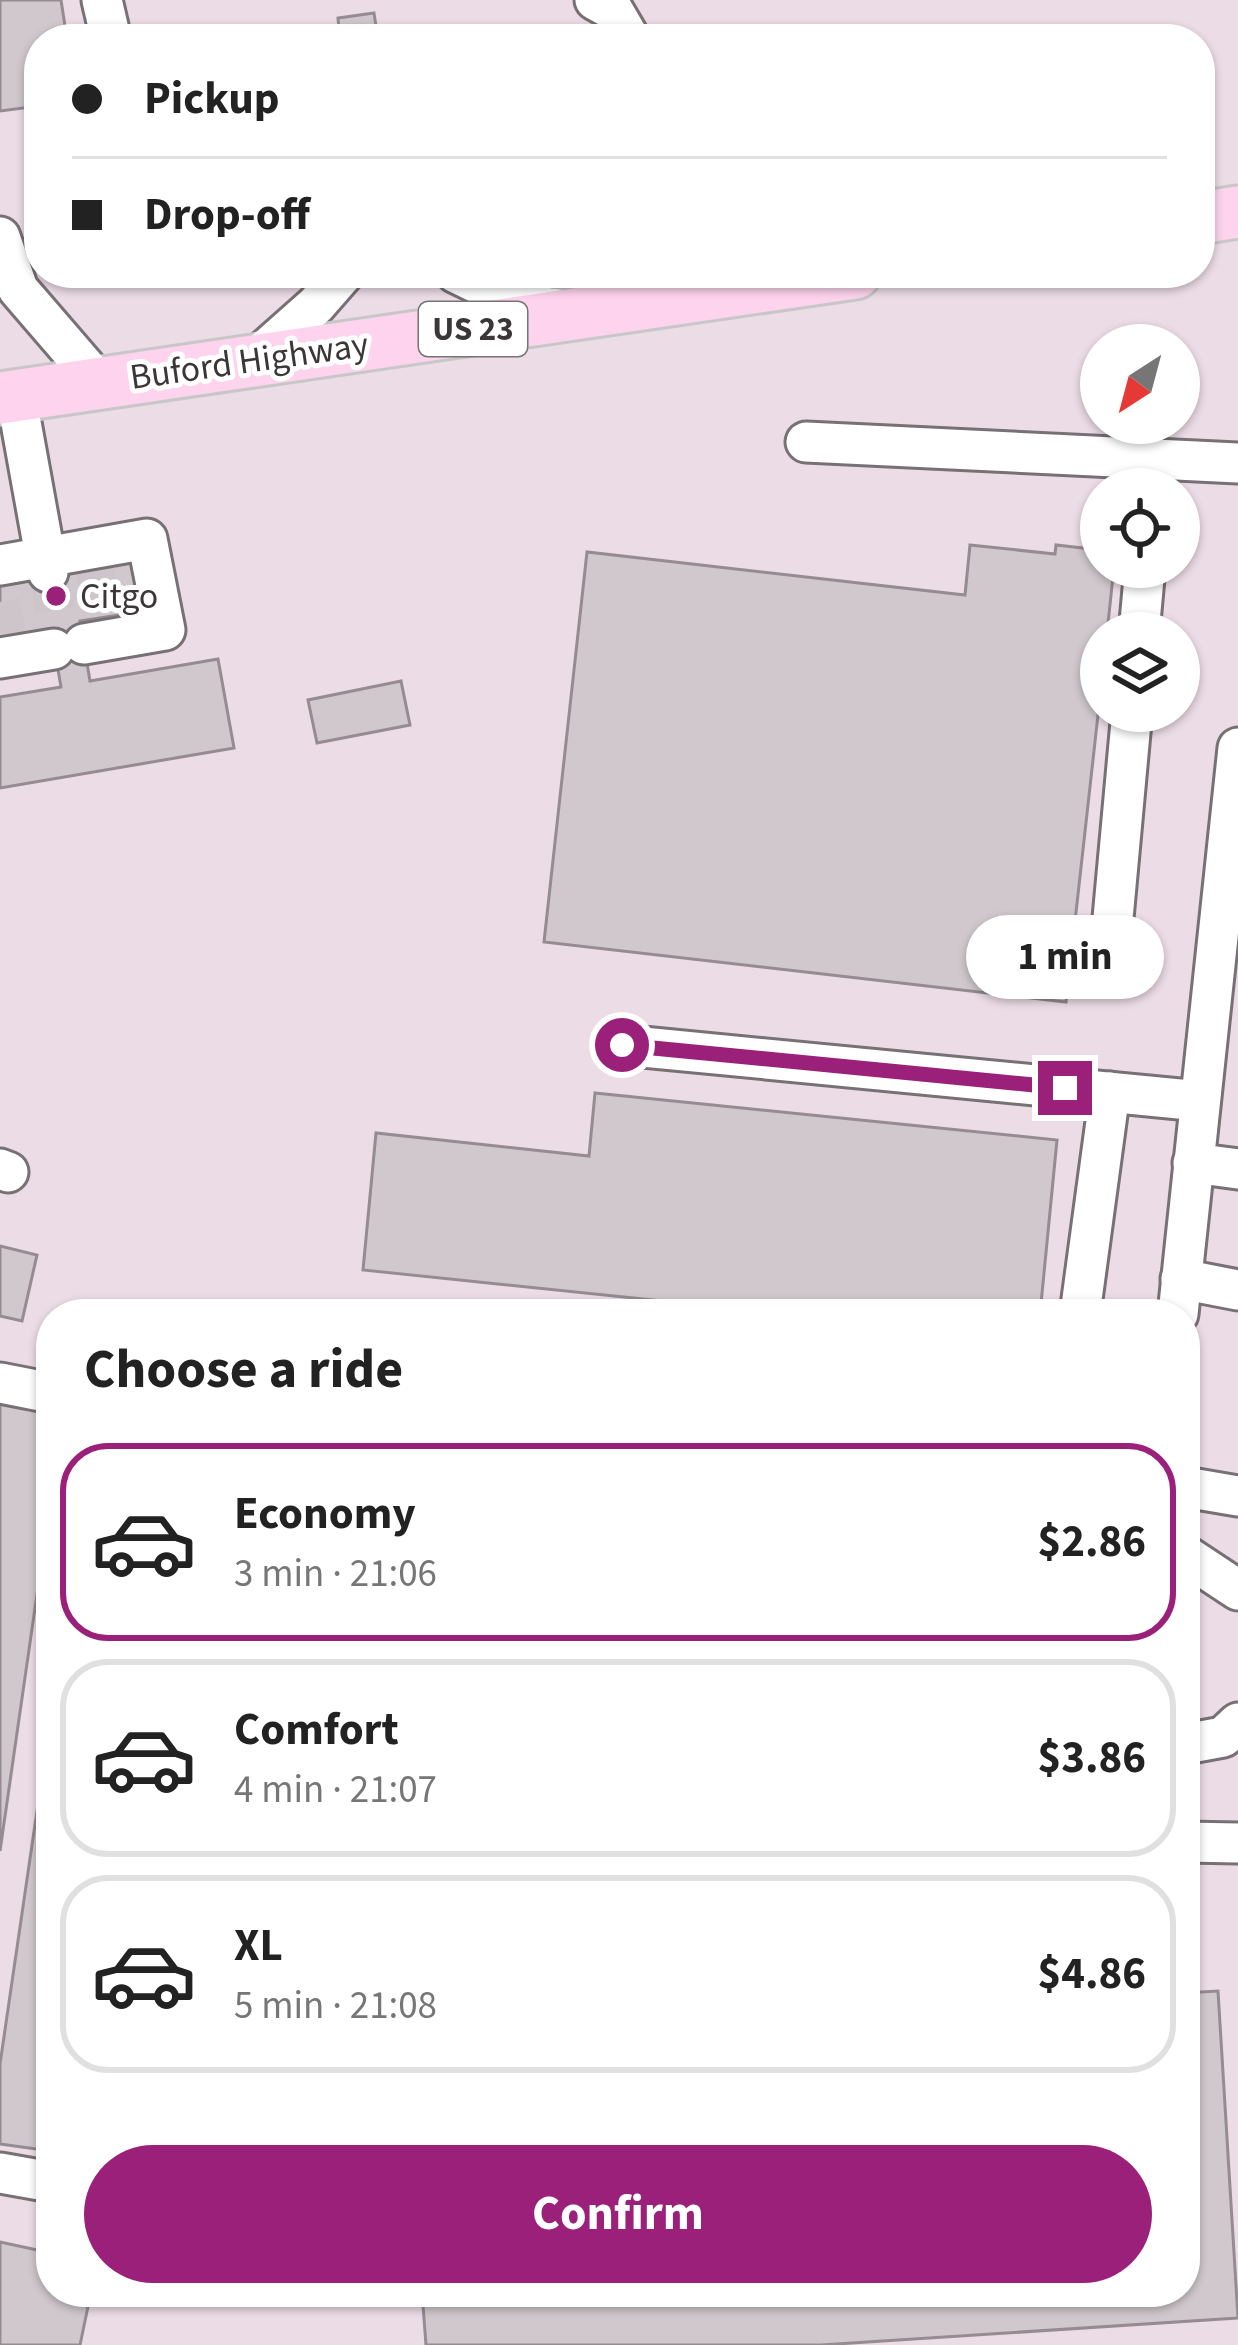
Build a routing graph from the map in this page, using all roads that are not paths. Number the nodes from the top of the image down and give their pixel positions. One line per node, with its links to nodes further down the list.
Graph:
1 (595, 0): 2 (street)
2 (621, 24)
3 (0, 237): 9 (street)
4 (331, 288): 8 (street)
5 (487, 288): 7 (street)
6 (752, 288): 7 (main road, Buford Highway / US 23)
7 (581, 313): 8 (main road, Buford Highway / US 23)
8 (254, 361): 9 (main road, Buford Highway / US 23)
9 (99, 383): 10 (main road, Buford Highway / US 23)
10 (8, 396): 16 (street)
11 (806, 442): 13 (street)
12 (1238, 463): 14 (street)
13 (1089, 468)
14 (1200, 468)
15 (0, 565): 16 (street)
16 (46, 565): 17 (street)
17 (6, 650)
18 (1130, 732): 21 (street)
19 (1238, 748): 20 (street)
20 (1233, 835): 24 (street)
21 (1112, 940)
22 (622, 1045): 23 (street)
23 (1110, 1092): 24 (street); 29 (street)
24 (1200, 1101): 25 (street)
25 (1193, 1163): 26 (street); 28 (street)
26 (1238, 1169)
27 (1238, 1290): 28 (street)
28 (1180, 1297)
29 (1082, 1299)
30 (0, 1383): 31 (street)
31 (36, 1390)
32 (1200, 1490): 33 (street)
33 (1238, 1496)
34 (1200, 1565): 35 (street)
35 (1238, 1590)
36 (1238, 1723): 37 (street)
37 (1200, 1741)
38 (1200, 1842): 39 (street)
39 (1238, 1843)
40 (0, 2174): 41 (street)
41 (36, 2180)

